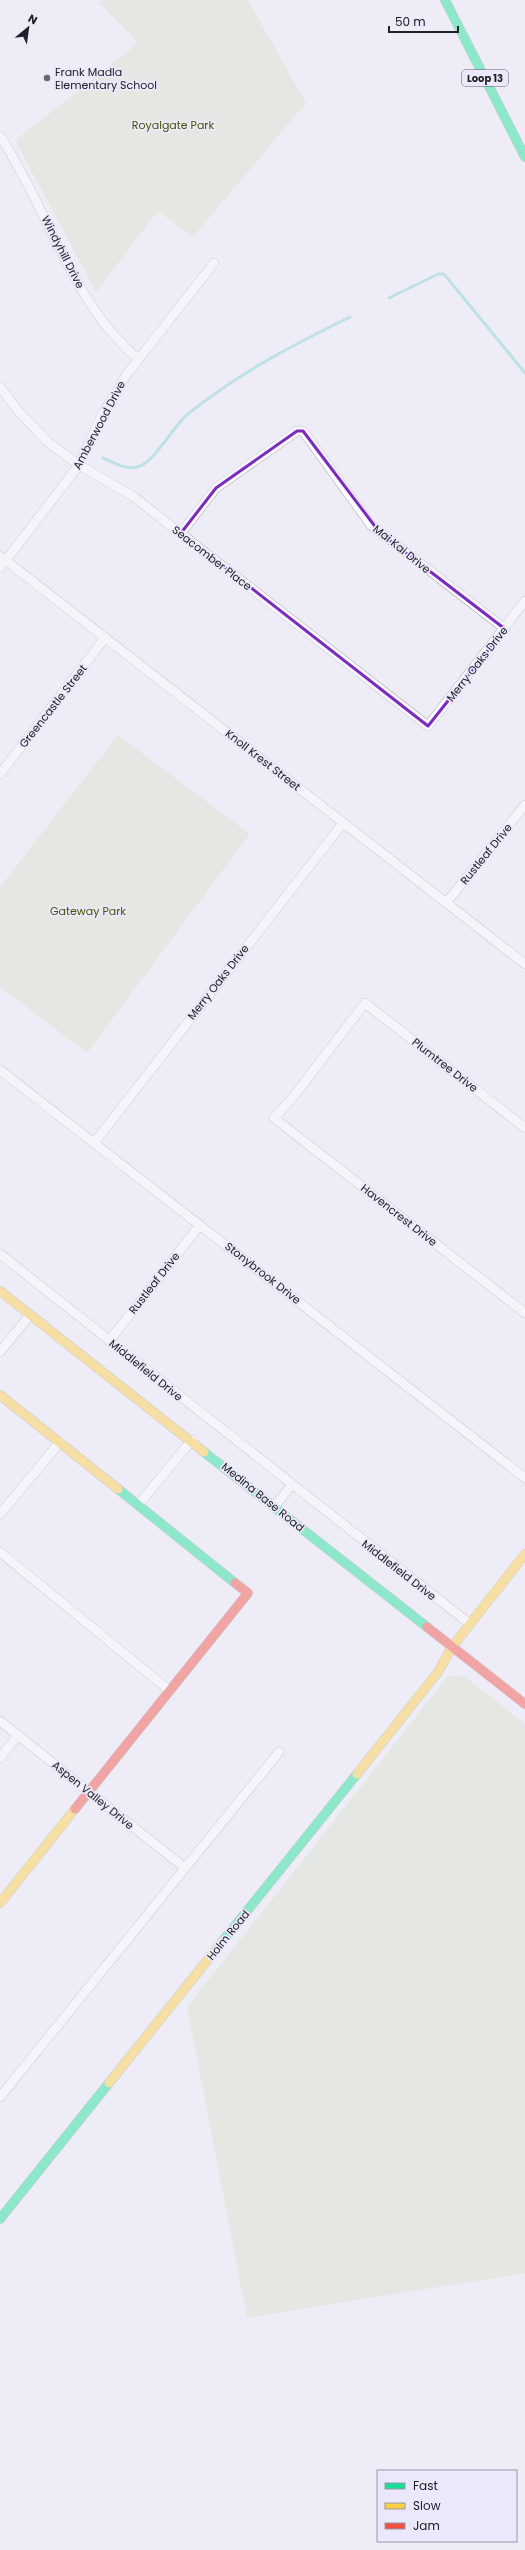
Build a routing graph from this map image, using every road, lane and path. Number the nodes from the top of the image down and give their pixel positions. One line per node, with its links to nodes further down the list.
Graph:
1 (445, 0): 3 (street, Loop 13)
2 (0, 136): 5 (street, Windyhill Drive)
3 (525, 157)
4 (214, 264): 5 (street, Amberwood Drive)
5 (138, 359): 7 (street, Amberwood Drive)
6 (0, 387): 7 (street, Seacomber Place)
7 (79, 465): 8 (street, Seacomber Place); 9 (street, Amberwood Drive)
8 (181, 533): 11 (street, Mai Kai Drive); 13 (street, Seacomber Place)
9 (2, 562): 12 (street, Knoll Krest Street)
10 (525, 601): 11 (street, Merry Oaks Drive)
11 (505, 628): 13 (street, Merry Oaks Drive)
12 (105, 638): 14 (street, Greencastle Street); 16 (street, Knoll Krest Street)
13 (428, 726)
14 (0, 774)
15 (525, 805): 17 (street, Rustleaf Drive)
16 (343, 823): 17 (street, Knoll Krest Street); 22 (street, Merry Oaks Drive)
17 (446, 903): 18 (street, Knoll Krest Street)
18 (525, 964)
19 (0, 1070): 22 (street, Stonybrook Drive)
20 (274, 1118): 21 (street, Plumtree Drive); 26 (street, Havencrest Drive)
21 (525, 1128)
22 (94, 1143): 23 (street, Stonybrook Drive)
23 (200, 1224): 28 (street, Rustleaf Drive); 33 (street, Stonybrook Drive)
24 (0, 1254): 28 (street, Middlefield Drive)
25 (0, 1291): 27 (street, Medina Base Road)
26 (525, 1313)
27 (30, 1315): 29 (street); 31 (street, Medina Base Road)
28 (109, 1341): 34 (street, Middlefield Drive)
29 (0, 1352)
30 (0, 1395): 32 (street)
31 (192, 1440): 35 (street); 36 (street, Medina Base Road)
32 (60, 1442): 35 (street); 37 (street)
33 (525, 1478)
34 (291, 1486): 36 (street); 40 (street, Middlefield Drive)
35 (138, 1505): 42 (street)
36 (274, 1506): 41 (street, Medina Base Road)
37 (0, 1514)
38 (0, 1552): 42 (street)
39 (525, 1554): 40 (street, Holm Road)
40 (470, 1624): 41 (street, Holm Road)
41 (452, 1647): 43 (street, Medina Base Road); 52 (street, Holm Road)
42 (170, 1691): 48 (street)
43 (525, 1704)
44 (0, 1721): 45 (street, Aspen Valley Drive)
45 (18, 1735): 47 (street); 48 (street, Aspen Valley Drive)
46 (279, 1752): 49 (street)
47 (0, 1758)
48 (90, 1792): 49 (street, Aspen Valley Drive); 50 (street)
49 (185, 1868): 51 (street)
50 (0, 1903)
51 (0, 2097)
52 (0, 2219)

